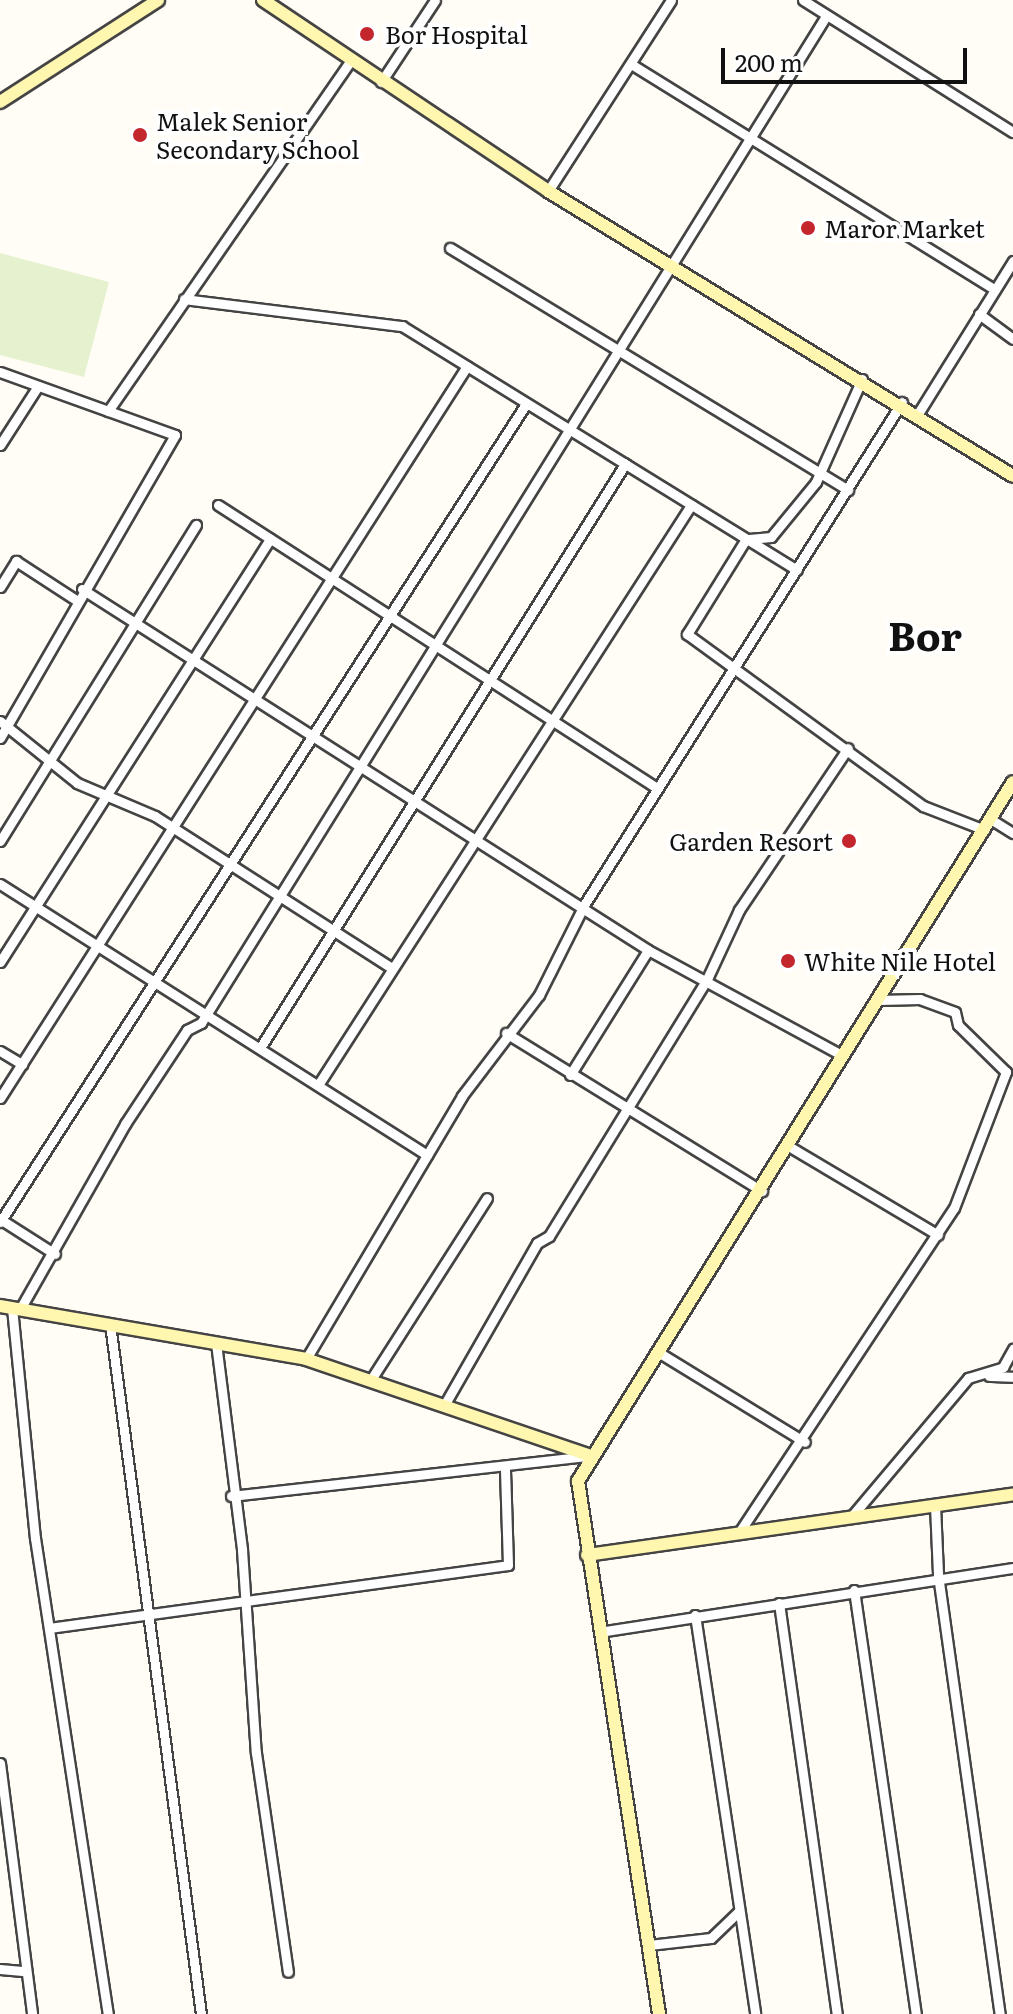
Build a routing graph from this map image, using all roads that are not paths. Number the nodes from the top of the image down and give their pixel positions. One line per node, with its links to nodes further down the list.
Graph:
1 (158, 0): 10 (street)
2 (263, 0): 7 (street)
3 (435, 0): 9 (street)
4 (671, 0): 8 (street)
5 (803, 0): 6 (street)
6 (826, 16): 11 (street); 12 (street)
7 (350, 61): 9 (street); 18 (street)
8 (631, 64): 12 (street); 13 (street)
9 (381, 82): 13 (street)
10 (0, 102)
11 (1013, 132)
12 (751, 139): 16 (street); 17 (street)
13 (548, 191): 16 (street)
14 (450, 248): 21 (street)
15 (1013, 261): 17 (street)
16 (673, 264): 21 (street); 24 (street)
17 (995, 290): 19 (street)
18 (184, 299): 22 (street); 28 (street)
19 (979, 314): 20 (street); 29 (street)
20 (1013, 339)
21 (619, 351): 30 (street); 33 (street)
22 (467, 366): 27 (street); 42 (street)
23 (0, 372): 25 (street)
24 (862, 379): 26 (street); 33 (street)
25 (38, 386): 28 (street); 31 (street)
26 (902, 402): 29 (street); 35 (street)
27 (526, 404): 30 (street); 46 (street)
28 (108, 411): 44 (street)
29 (919, 412): 34 (street)
30 (569, 430): 32 (street); 48 (street)
31 (0, 445)
32 (625, 464): 37 (street); 51 (street)
33 (822, 473): 35 (street); 40 (street)
34 (1013, 476)
35 (848, 490): 41 (street)
36 (218, 505): 39 (street)
37 (691, 505): 40 (street); 54 (street)
38 (196, 525): 47 (street)
39 (270, 539): 42 (street); 49 (street)
40 (746, 539): 41 (street); 50 (street)
41 (797, 570): 50 (street)
42 (332, 579): 46 (street); 52 (street)
43 (0, 587): 45 (street)
44 (82, 589): 45 (street); 47 (street)
45 (76, 600): 53 (street)
46 (388, 618): 48 (street); 55 (street)
47 (138, 622): 49 (street); 58 (street)
48 (433, 647): 51 (street); 59 (street)
49 (194, 658): 52 (street); 62 (street)
50 (737, 667): 57 (street); 61 (street)
51 (489, 683): 54 (street); 63 (street)
52 (256, 698): 55 (street); 65 (street)
53 (4, 723): 56 (street); 58 (street)
54 (550, 723): 61 (street); 68 (street)
55 (312, 736): 59 (street); 69 (street)
56 (0, 738)
57 (848, 748): 64 (street); 80 (street)
58 (52, 756): 62 (street); 67 (street)
59 (359, 766): 63 (street); 71 (street)
60 (1013, 782): 64 (street)
61 (657, 788): 72 (street)
62 (106, 790): 65 (street); 73 (street)
63 (415, 803): 68 (street); 74 (street)
64 (989, 825): 66 (street); 81 (street)
65 (170, 831): 69 (street); 75 (street)
66 (1013, 833)
67 (0, 841)
68 (474, 842): 72 (street); 78 (street)
69 (224, 865): 71 (street); 79 (street)
70 (0, 884): 73 (street)
71 (278, 899): 74 (street); 82 (street)
72 (584, 905): 76 (street); 83 (street)
73 (35, 906): 75 (street); 77 (street)
74 (333, 933): 78 (street); 84 (street)
75 (97, 945): 79 (street); 87 (street)
76 (648, 950): 80 (street); 88 (street)
77 (0, 962)
78 (392, 968): 89 (street)
79 (152, 979): 82 (street); 96 (street)
80 (707, 979): 86 (street); 91 (street)
81 (879, 1000): 86 (street); 97 (street)
82 (207, 1014): 84 (street); 98 (street)
83 (506, 1033): 88 (street); 93 (street)
84 (260, 1048): 89 (street)
85 (0, 1051): 87 (street)
86 (843, 1056): 92 (street)
87 (22, 1064): 90 (street)
88 (570, 1075): 91 (street)
89 (318, 1085): 93 (street)
90 (0, 1098)
91 (627, 1110): 94 (street); 108 (street)
92 (790, 1147): 94 (street); 97 (street)
93 (427, 1155): 104 (street)
94 (762, 1191): 103 (street)
95 (487, 1198): 107 (street)
96 (0, 1220): 98 (street)
97 (938, 1235): 109 (street)
98 (55, 1254): 99 (street)
99 (11, 1308): 100 (street); 125 (street)
100 (110, 1324): 101 (street); 123 (street)
101 (216, 1343): 104 (street); 113 (street)
102 (1013, 1349): 106 (street)
103 (658, 1352): 109 (street); 110 (street)
104 (306, 1359): 107 (street)
105 (1013, 1377): 106 (street)
106 (968, 1378): 115 (street)
107 (370, 1381): 108 (street)
108 (446, 1402): 110 (street)
109 (805, 1442): 116 (street)
110 (591, 1456): 111 (street); 117 (street)
111 (505, 1467): 113 (street); 121 (street)
112 (1013, 1494): 114 (street)
113 (231, 1496): 121 (street)
114 (935, 1505): 115 (street); 119 (street)
115 (851, 1517): 116 (street)
116 (738, 1534): 117 (street)
117 (587, 1555): 126 (street)
118 (1013, 1568): 119 (street)
119 (938, 1575): 120 (street); 141 (street)
120 (854, 1590): 122 (street); 140 (street)
121 (241, 1602): 123 (street); 133 (street)
122 (779, 1603): 124 (street); 139 (street)
123 (147, 1614): 125 (street); 136 (street)
124 (695, 1615): 126 (street); 129 (street)
125 (49, 1628): 135 (street)
126 (599, 1632): 130 (street)
127 (0, 1763): 128 (street)
128 (5, 1832): 132 (street)
129 (739, 1911): 130 (street); 138 (street)
130 (649, 1945): 137 (street)
131 (0, 1969): 132 (street)
132 (25, 1971): 134 (street)
133 (288, 1972)
134 (32, 2014)
135 (108, 2014)
136 (201, 2014)
137 (659, 2014)
138 (755, 2014)
139 (837, 2014)
140 (916, 2014)
141 (1000, 2014)

